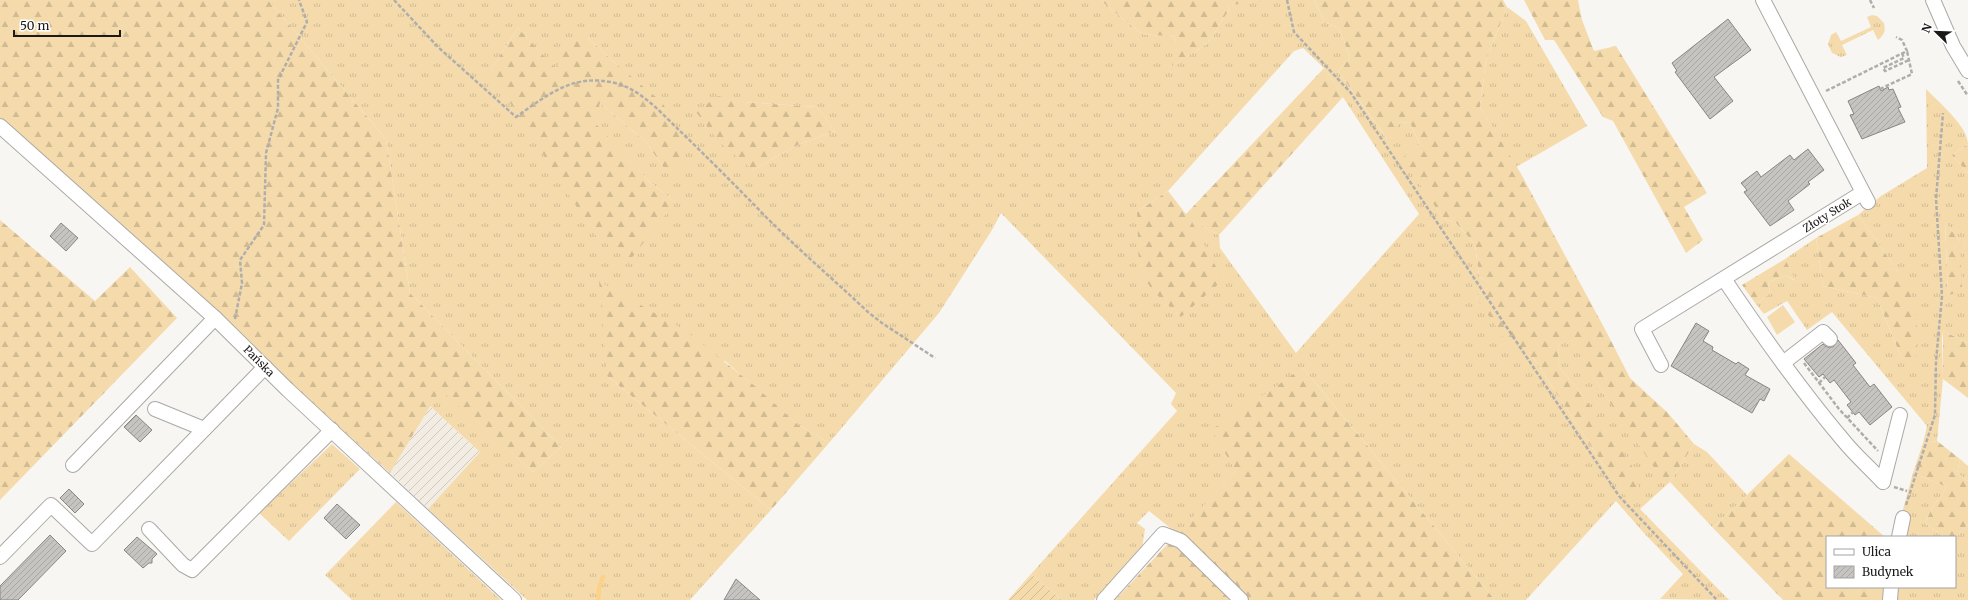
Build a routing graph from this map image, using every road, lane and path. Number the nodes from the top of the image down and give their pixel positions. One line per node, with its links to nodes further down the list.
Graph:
1 (299, 0): 19 (path)
2 (394, 0): 21 (path)
3 (1287, 0): 44 (path)
4 (1763, 0): 17 (street, Złoty Stok)
5 (1870, 0): 7 (path)
6 (1933, 0): 12 (street)
7 (1874, 8)
8 (1896, 37): 9 (path)
9 (1907, 51): 10 (path); 11 (path)
10 (1902, 53): 11 (path); 14 (path)
11 (1909, 60): 13 (path)
12 (1968, 72)
13 (1880, 89)
14 (1824, 92)
15 (1943, 113): 36 (path)
16 (0, 126): 18 (street, Pańska)
17 (1724, 279): 23 (street); 24 (street, Złoty Stok)
18 (214, 318): 19 (street, Pańska); 35 (street)
19 (232, 335): 25 (street, Pańska)
20 (1830, 339): 23 (street)
21 (935, 358)
22 (1802, 361): 27 (path)
23 (1783, 363): 30 (street)
24 (1661, 365)
25 (265, 366): 32 (street); 33 (street, Pańska)
26 (1825, 377): 27 (path)
27 (1819, 383): 31 (path)
28 (155, 409): 32 (street)
29 (1853, 412): 31 (path)
30 (1900, 415)
31 (1847, 418): 34 (path)
32 (204, 429): 39 (street)
33 (332, 430): 37 (street); 41 (street, Pańska)
34 (1876, 451)
35 (73, 465)
36 (1903, 518): 38 (street)
37 (149, 530)
38 (1899, 536)
39 (0, 557)
40 (1891, 588): 45 (street)
41 (514, 600)
42 (1104, 600): 43 (street)
43 (1242, 600)
44 (1717, 600)
45 (1890, 600)

